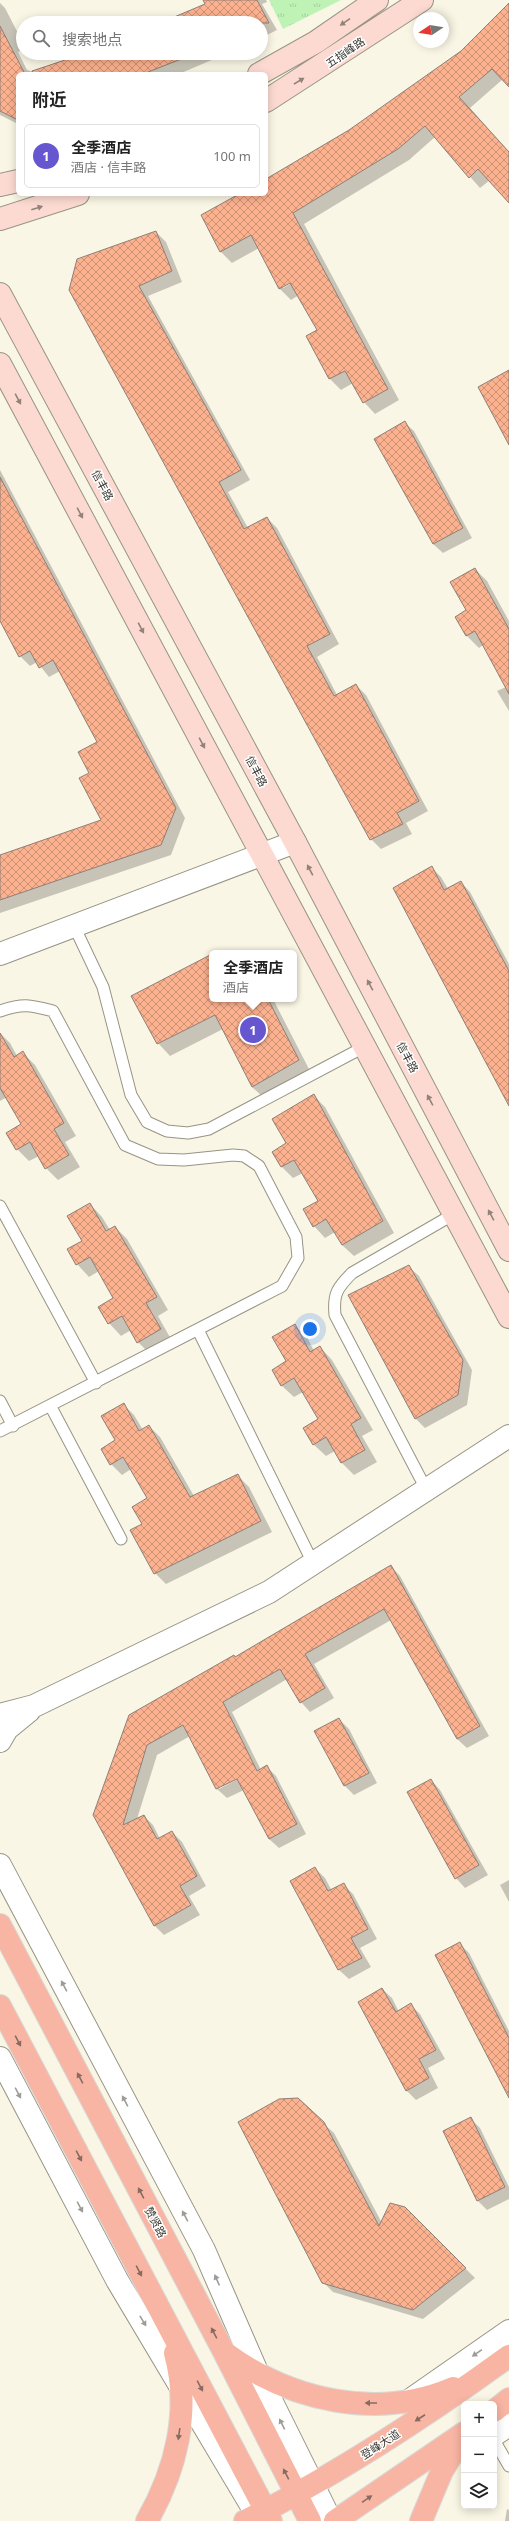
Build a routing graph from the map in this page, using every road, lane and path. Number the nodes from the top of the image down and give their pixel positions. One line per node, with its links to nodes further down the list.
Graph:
1 (377, 0): 3 (main road, one-way to 3)
2 (422, 0): 4 (main road, 五指峰路, one-way to 2)
3 (263, 72)
4 (268, 100)
5 (16, 181): 6 (main road)
6 (0, 185)
7 (72, 196): 8 (main road, one-way to 7)
8 (0, 219)
9 (0, 294): 11 (main road, 信丰路)
10 (0, 364): 12 (main road, one-way to 12)
11 (295, 842): 12 (street); 19 (main road, 信丰路, one-way to 11)
12 (263, 856): 13 (street); 16 (main road)
13 (74, 926): 14 (street); 16 (lane)
14 (0, 954)
15 (0, 1011): 21 (lane)
16 (364, 1047): 18 (main road)
17 (0, 1206): 22 (lane)
18 (454, 1214): 20 (main road); 28 (lane)
19 (509, 1250)
20 (509, 1317)
21 (198, 1330): 22 (lane); 30 (lane)
22 (96, 1383): 24 (lane)
23 (0, 1401): 25 (lane)
24 (51, 1407): 25 (lane); 29 (lane)
25 (13, 1426): 26 (lane)
26 (0, 1431)
27 (509, 1436): 28 (street)
28 (426, 1489): 30 (street)
29 (121, 1539)
30 (313, 1563): 31 (street)
31 (34, 1706): 32 (street); 33 (street)
32 (0, 1714)
33 (0, 1741)
34 (0, 1865): 43 (street, one-way to 34)
35 (0, 1925): 40 (main road, 赞贤路, one-way to 35)
36 (0, 2006): 38 (main road, one-way to 38)
37 (0, 2058): 44 (street, one-way to 44)
38 (162, 2314): 44 (main road); 57 (main road, one-way to 57)
39 (509, 2331): 46 (street, one-way to 46)
40 (224, 2352): 43 (main road); 56 (main road, 赞贤路, one-way to 40)
41 (509, 2356): 42 (main road, 登峰大道)
42 (488, 2371): 46 (main road); 56 (main road, 登峰大道, one-way to 56)
43 (258, 2374): 46 (main road, one-way to 43); 56 (street, one-way to 43)
44 (180, 2382): 57 (street); 58 (main road, one-way to 58)
45 (509, 2399): 47 (main road)
46 (410, 2400)
47 (497, 2409)
48 (509, 2425): 49 (street)
49 (497, 2433)
50 (461, 2435): 61 (main road, one-way to 50)
51 (461, 2442): 55 (main road)
52 (497, 2445): 54 (lane)
53 (461, 2456): 55 (street)
54 (509, 2466)
55 (444, 2467): 62 (main road)
56 (304, 2490): 57 (main road, 登峰大道); 59 (main road, 赞贤路); 60 (street)
57 (260, 2518)
58 (147, 2521)
59 (310, 2521)
60 (331, 2521)
61 (335, 2521)
62 (421, 2521)

